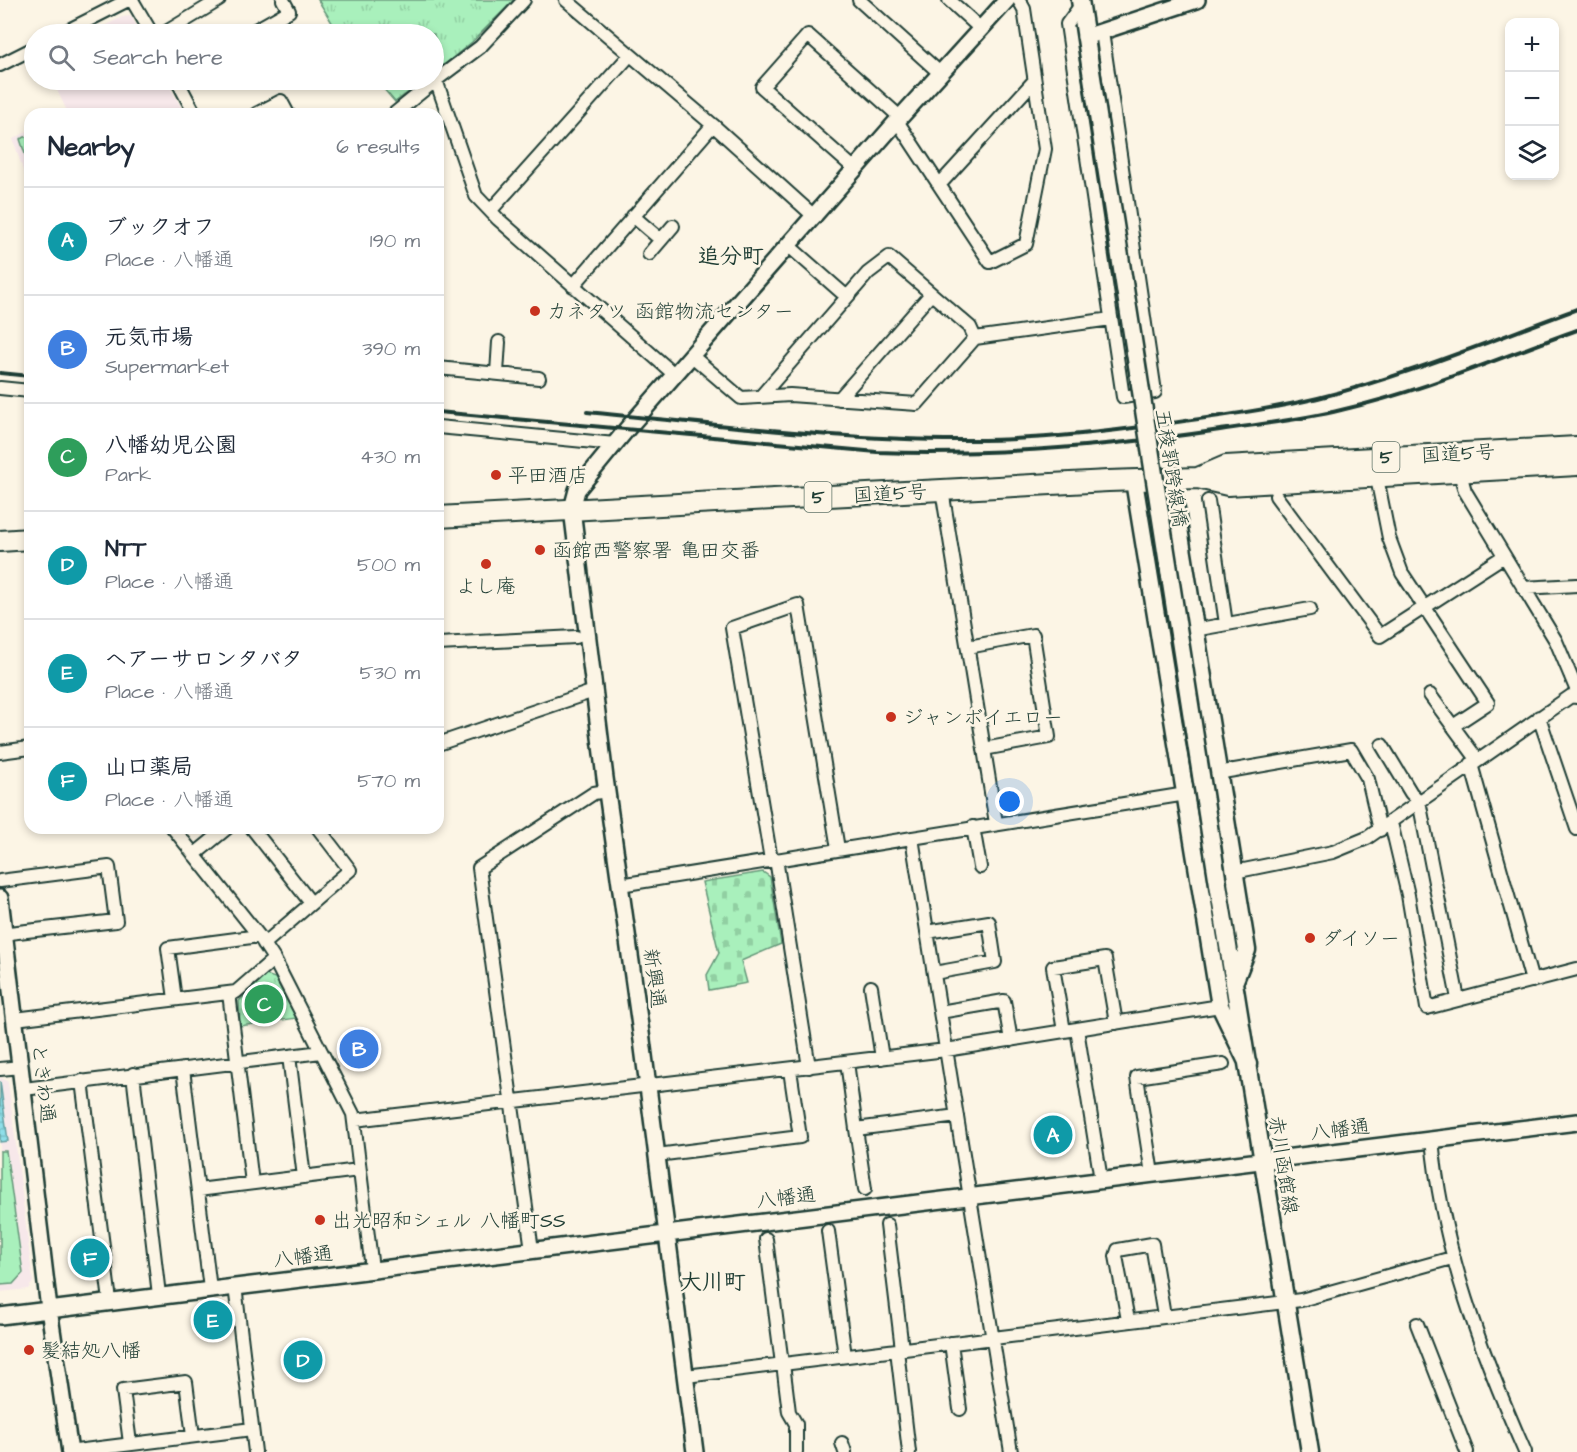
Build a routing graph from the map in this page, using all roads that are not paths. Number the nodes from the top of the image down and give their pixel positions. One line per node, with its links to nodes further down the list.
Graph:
1 (130, 0): 12 (street); 13 (street)
2 (219, 0): 14 (street)
3 (283, 0): 15 (street)
4 (524, 0): 21 (street)
5 (566, 0): 19 (street)
6 (859, 0): 22 (street)
7 (949, 0): 16 (street)
8 (1007, 0): 16 (street)
9 (1018, 0): 23 (street)
10 (1197, 0): 17 (street)
11 (1080, 2): 17 (main road); 45 (street)
12 (81, 24)
13 (146, 24)
14 (180, 24)
15 (266, 24)
16 (981, 29): 22 (street)
17 (1094, 34): 45 (street); 115 (main road, 五稜郭跨線橋, bridge)
18 (24, 53): 20 (street)
19 (630, 55): 32 (street); 35 (street)
20 (0, 65)
21 (444, 74)
22 (941, 74): 31 (street)
23 (1034, 81): 34 (street); 34 (street)
24 (182, 90): 27 (street)
25 (424, 90): 30 (street)
26 (439, 90): 35 (street)
27 (192, 108)
28 (268, 108): 29 (street)
29 (285, 108)
30 (401, 108)
31 (899, 119): 33 (street); 33 (street); 34 (street)
32 (713, 125): 36 (street); 37 (street)
33 (855, 170): 37 (street)
34 (941, 183)
35 (492, 210): 42 (street)
36 (633, 216): 39 (street); 42 (street)
37 (815, 217): 40 (street)
38 (673, 226): 39 (street)
39 (661, 240): 41 (street)
40 (789, 246): 44 (street); 48 (street)
41 (649, 254)
42 (573, 286): 51 (street)
43 (931, 294): 44 (street); 46 (street); 56 (street)
44 (847, 297): 55 (street)
45 (1111, 319): 46 (street)
46 (975, 338): 56 (street)
47 (499, 342): 50 (street)
48 (692, 356): 51 (street); 55 (street)
49 (444, 369): 50 (street)
50 (497, 373): 52 (street)
51 (675, 375): 58 (street)
52 (538, 378)
53 (0, 388): 54 (street)
54 (24, 390)
55 (762, 395): 56 (street)
56 (839, 399)
57 (444, 428): 58 (street)
58 (615, 444): 69 (street)
59 (1577, 447): 62 (highway, 国道5号 / 5)
60 (1577, 465): 61 (highway, 国道5号 / 5)
61 (1460, 473): 63 (highway, 国道5号 / 5); 73 (street)
62 (1198, 478): 63 (highway, 国道5号 / 5); 64 (highway, 国道5号 / 5)
63 (1377, 478): 76 (street)
64 (1171, 479): 65 (highway, 国道5号 / 5); 79 (main road)
65 (1134, 480): 66 (highway, 国道5号 / 5); 97 (main road)
66 (942, 490): 69 (highway, 国道5号 / 5); 82 (street)
67 (1276, 496): 76 (street)
68 (1208, 501): 78 (street)
69 (572, 509): 70 (highway, 国道5号 / 5); 83 (street, 新興通)
70 (444, 517)
71 (24, 539): 72 (highway)
72 (0, 541)
73 (1504, 556): 75 (street); 76 (street)
74 (1577, 585): 75 (street)
75 (1523, 588): 84 (street)
76 (1425, 608): 88 (street)
77 (1310, 609): 78 (street)
78 (1226, 624): 79 (street)
79 (1194, 630): 95 (main road)
80 (576, 637): 81 (street)
81 (444, 644)
82 (968, 647): 92 (street); 92 (street)
83 (594, 691): 89 (street); 96 (street, 新興通)
84 (1577, 691)
85 (1430, 695): 88 (street)
86 (1577, 697): 87 (street)
87 (1539, 717): 94 (street); 102 (street)
88 (1453, 726): 94 (street)
89 (444, 742)
90 (1382, 744): 98 (street)
91 (24, 749): 93 (street)
92 (984, 749): 99 (street)
93 (0, 752)
94 (1474, 762): 98 (street); 125 (street)
95 (1217, 773): 103 (street); 113 (main road)
96 (606, 791): 116 (street, 新興通); 155 (street)
97 (1186, 794): 99 (street); 131 (main road)
98 (1419, 801): 100 (street); 130 (street)
99 (996, 823): 101 (street)
100 (1391, 823): 103 (street); 130 (street)
101 (973, 827): 108 (street); 112 (street)
102 (1577, 829)
103 (1380, 830): 113 (street)
104 (178, 834): 110 (street)
105 (220, 834): 110 (street)
106 (257, 834): 118 (street)
107 (323, 834): 118 (street)
108 (912, 838): 109 (street); 119 (street)
109 (838, 849): 111 (street); 111 (street)
110 (194, 855): 121 (street)
111 (774, 859): 116 (street); 147 (street)
112 (980, 867)
113 (1234, 872): 126 (main road)
114 (0, 881): 120 (street)
115 (1218, 884): 126 (main road, 赤川函館線)
116 (620, 885): 153 (street, 新興通)
117 (0, 898): 120 (street, ときわ通)
118 (310, 903): 121 (street)
119 (927, 932): 124 (street); 124 (street)
120 (2, 934): 133 (street, ときわ通)
121 (262, 940): 122 (street); 129 (street)
122 (274, 959): 128 (street); 139 (street)
123 (1577, 969): 125 (street)
124 (934, 974): 132 (street)
125 (1532, 981): 130 (street)
126 (1234, 982): 145 (main road, 赤川函館線)
127 (871, 987): 141 (street)
128 (229, 993): 129 (street); 142 (street)
129 (175, 999): 133 (street)
130 (1458, 999)
131 (1220, 1006): 134 (street); 145 (main road)
132 (940, 1012): 137 (street); 138 (street)
133 (15, 1019): 146 (street, ときわ通)
134 (1116, 1023): 135 (street); 136 (street)
135 (1077, 1029): 136 (street); 166 (street)
136 (1064, 1031): 137 (street)
137 (1011, 1040): 138 (street)
138 (946, 1050): 141 (street); 156 (street)
139 (321, 1052): 140 (street); 157 (street)
140 (289, 1056): 142 (street); 165 (street)
141 (882, 1058): 143 (street)
142 (238, 1061): 148 (street); 167 (street)
143 (847, 1062): 147 (street); 159 (street)
144 (1223, 1064): 164 (street)
145 (1248, 1064): 162 (main road, 赤川函館線)
146 (21, 1067): 149 (street); 154 (street, ときわ通)
147 (809, 1067): 150 (street)
148 (183, 1068): 151 (street); 169 (street)
149 (0, 1069)
150 (790, 1070): 153 (street); 161 (street)
151 (133, 1074): 152 (street); 180 (street)
152 (82, 1081): 154 (street); 181 (street)
153 (648, 1087): 155 (street); 161 (street, 新興通)
154 (24, 1089): 183 (street, ときわ通)
155 (512, 1103): 157 (street); 175 (street)
156 (957, 1116): 159 (street); 170 (street)
157 (354, 1120): 163 (street)
158 (1577, 1122): 160 (street, 八幡通)
159 (856, 1129): 168 (street)
160 (1432, 1139): 162 (street, 八幡通); 176 (street)
161 (657, 1155): 173 (street, 新興通)
162 (1261, 1160): 164 (street, 八幡通); 182 (main road, 赤川函館線)
163 (359, 1170): 165 (street); 177 (street)
164 (1152, 1174): 166 (street, 八幡通)
165 (304, 1177): 167 (street)
166 (1101, 1180): 170 (street, 八幡通)
167 (252, 1183): 169 (street)
168 (865, 1189)
169 (198, 1190): 179 (street)
170 (971, 1196): 173 (street, 八幡通); 188 (street)
171 (887, 1225): 190 (street)
172 (828, 1231): 191 (street)
173 (668, 1233): 175 (street, 八幡通); 193 (street, 新興通)
174 (766, 1239): 192 (street)
175 (532, 1250): 177 (street, 八幡通)
176 (1452, 1258): 182 (street); 206 (street)
177 (372, 1269): 178 (street, 八幡通)
178 (235, 1286): 179 (street, 八幡通); 195 (street)
179 (210, 1289): 180 (street, 八幡通)
180 (159, 1295): 181 (street, 八幡通)
181 (110, 1301): 183 (street, 八幡通)
182 (1284, 1301): 185 (street); 204 (main road, 赤川函館線)
183 (49, 1309): 184 (street, 八幡通); 198 (street, ときわ通)
184 (0, 1316)
185 (1164, 1316): 186 (street); 186 (street)
186 (1128, 1320): 188 (street)
187 (1417, 1324): 205 (street)
188 (993, 1338): 189 (street); 203 (street)
189 (951, 1343): 190 (street); 194 (street)
190 (900, 1349): 191 (street); 202 (street)
191 (845, 1356): 192 (street)
192 (782, 1364): 193 (street); 201 (street)
193 (686, 1376): 200 (street, 新興通)
194 (960, 1409)
195 (252, 1429): 196 (street); 199 (street)
196 (193, 1436): 197 (street); 197 (street)
197 (130, 1443): 198 (street)
198 (70, 1452)
199 (255, 1452)
200 (695, 1452)
201 (796, 1452)
202 (909, 1452)
203 (1011, 1452)
204 (1310, 1452)
205 (1467, 1452)
206 (1525, 1452)

